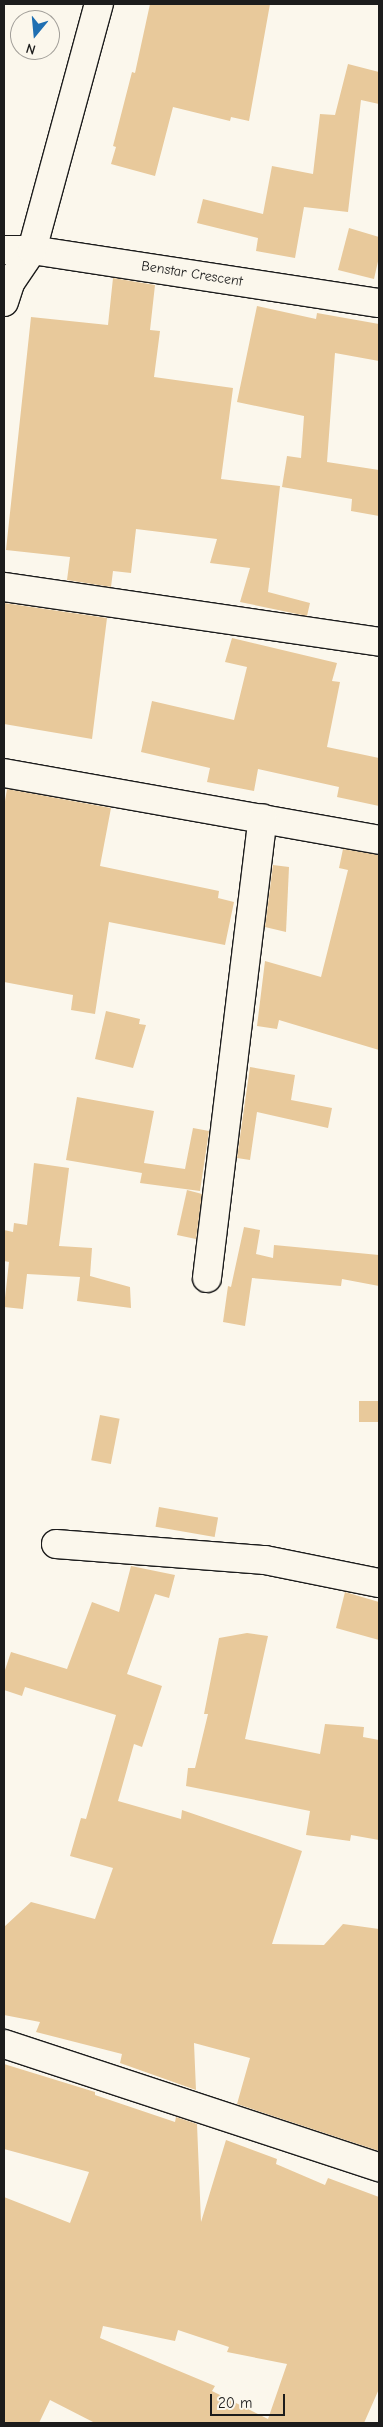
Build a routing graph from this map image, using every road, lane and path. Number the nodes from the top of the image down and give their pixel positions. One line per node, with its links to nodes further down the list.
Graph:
1 (99, 4): 3 (street)
2 (4, 250): 3 (street, Benstar Crescent)
3 (32, 250): 4 (street); 5 (street, Benstar Crescent)
4 (4, 302)
5 (379, 303)
6 (4, 586): 7 (street)
7 (379, 642)
8 (4, 773): 9 (street)
9 (263, 818): 10 (street); 11 (street)
10 (379, 840)
11 (207, 1278)
12 (56, 1544): 13 (street)
13 (379, 1582)
14 (4, 2044): 15 (street)
15 (379, 2167)

